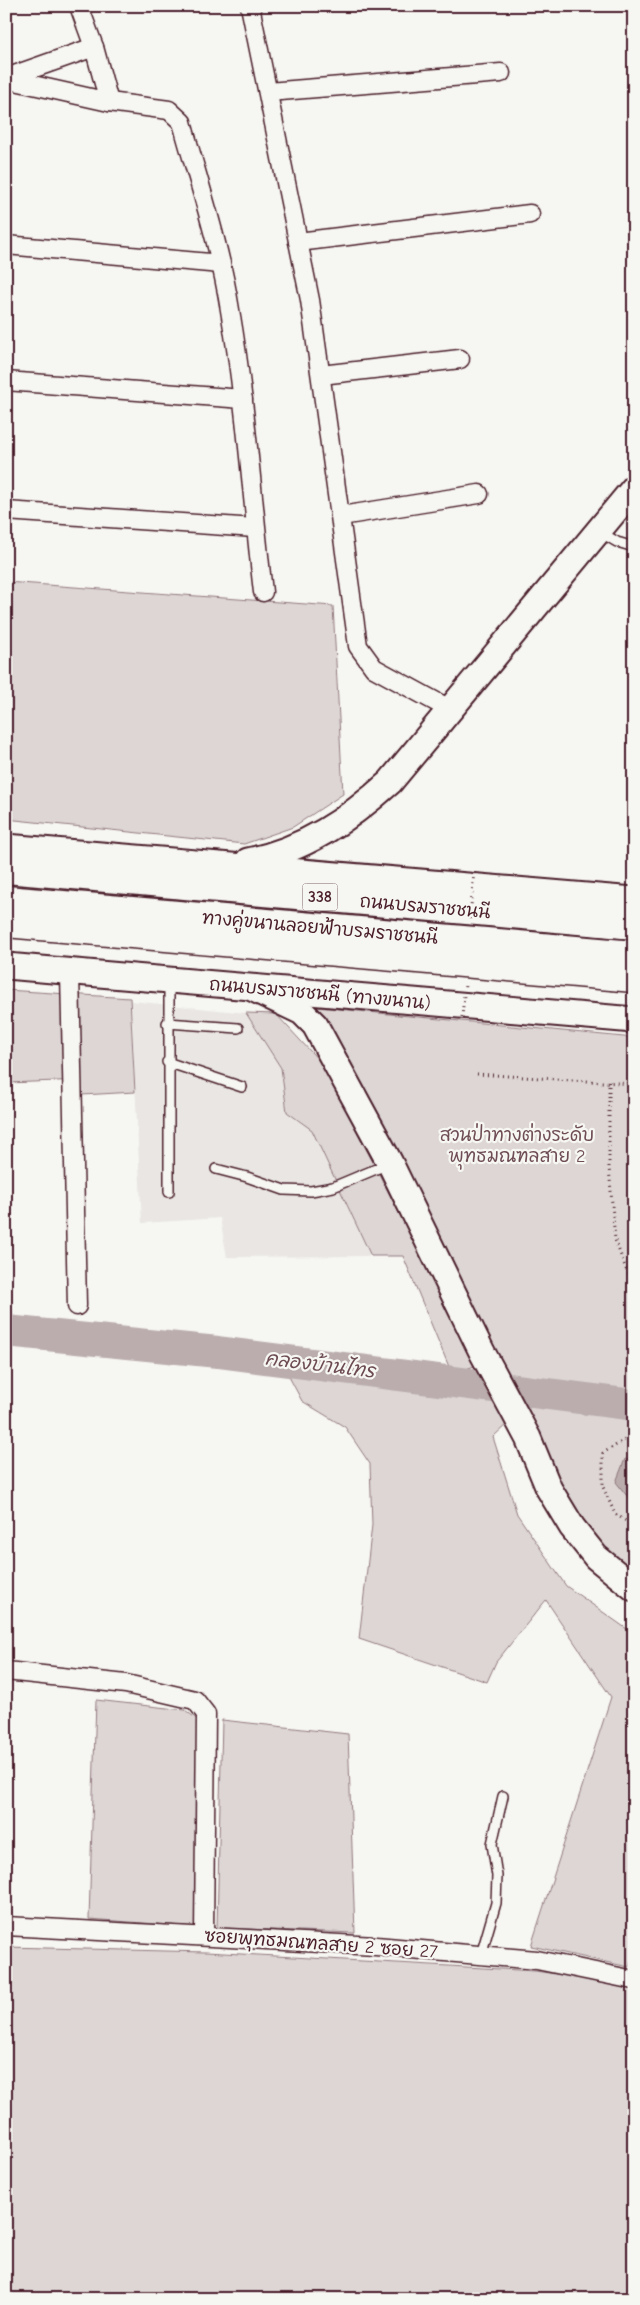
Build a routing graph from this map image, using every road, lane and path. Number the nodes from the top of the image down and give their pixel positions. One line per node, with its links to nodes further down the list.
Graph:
1 (79, 6): 3 (street)
2 (250, 6): 6 (street)
3 (94, 47): 5 (street); 7 (street)
4 (501, 73): 6 (street)
5 (6, 79): 7 (street)
6 (268, 92): 9 (street)
7 (109, 102): 11 (street)
8 (530, 214): 9 (street)
9 (298, 242): 13 (street)
10 (6, 245): 11 (street)
11 (221, 264): 15 (street)
12 (460, 358): 13 (street)
13 (321, 375): 19 (street)
14 (6, 381): 15 (street)
15 (243, 399): 20 (street)
16 (634, 488): 21 (main road)
17 (479, 494): 19 (street)
18 (6, 511): 20 (street)
19 (341, 516): 24 (street)
20 (256, 528): 23 (street)
21 (598, 531): 22 (lane); 24 (main road)
22 (634, 547)
23 (263, 592)
24 (451, 710): 26 (main road)
25 (6, 847): 26 (main road, 338)
26 (224, 866): 29 (main road, 338)
27 (6, 869): 31 (main road, ถนนบรมราชชนนี / 338)
28 (6, 900): 33 (main road, ทางคู่ขนานลอยฟ้าบรมราชชนนี / 338, bridge)
29 (634, 900)
30 (6, 923): 36 (main road, ทางคู่ขนานลอยฟ้าบรมราชชนนี, bridge)
31 (634, 925)
32 (6, 936): 39 (main road)
33 (634, 955)
34 (6, 966): 35 (main road, ถนนบรมราชชนนี (ทางขนาน))
35 (70, 972): 37 (main road, ถนนบรมราชชนนี (ทางขนาน)); 52 (street)
36 (634, 978)
37 (169, 981): 38 (main road, ถนนบรมราชชนนี (ทางขนาน)); 41 (lane)
38 (252, 988): 40 (main road, ถนนบรมราชชนนี (ทางขนาน)); 48 (main road)
39 (634, 991)
40 (634, 1020)
41 (167, 1024): 42 (lane); 43 (lane)
42 (238, 1028)
43 (167, 1062): 47 (lane); 50 (lane)
44 (477, 1074): 45 (path)
45 (609, 1081): 46 (path); 51 (path)
46 (634, 1084)
47 (242, 1087)
48 (390, 1163): 49 (lane); 55 (main road)
49 (216, 1169)
50 (168, 1192)
51 (634, 1282)
52 (77, 1306)
53 (634, 1439): 54 (path)
54 (634, 1526)
55 (634, 1588)
56 (6, 1671): 59 (street)
57 (503, 1796): 60 (lane)
58 (6, 1926): 59 (street, ซอยพุทธมณฑลสาย 2 ซอย 27)
59 (204, 1936): 60 (street, ซอยพุทธมณฑลสาย 2 ซอย 27)
60 (481, 1955): 61 (street, ซอยพุทธมณฑลสาย 2 ซอย 27)
61 (634, 1980)

